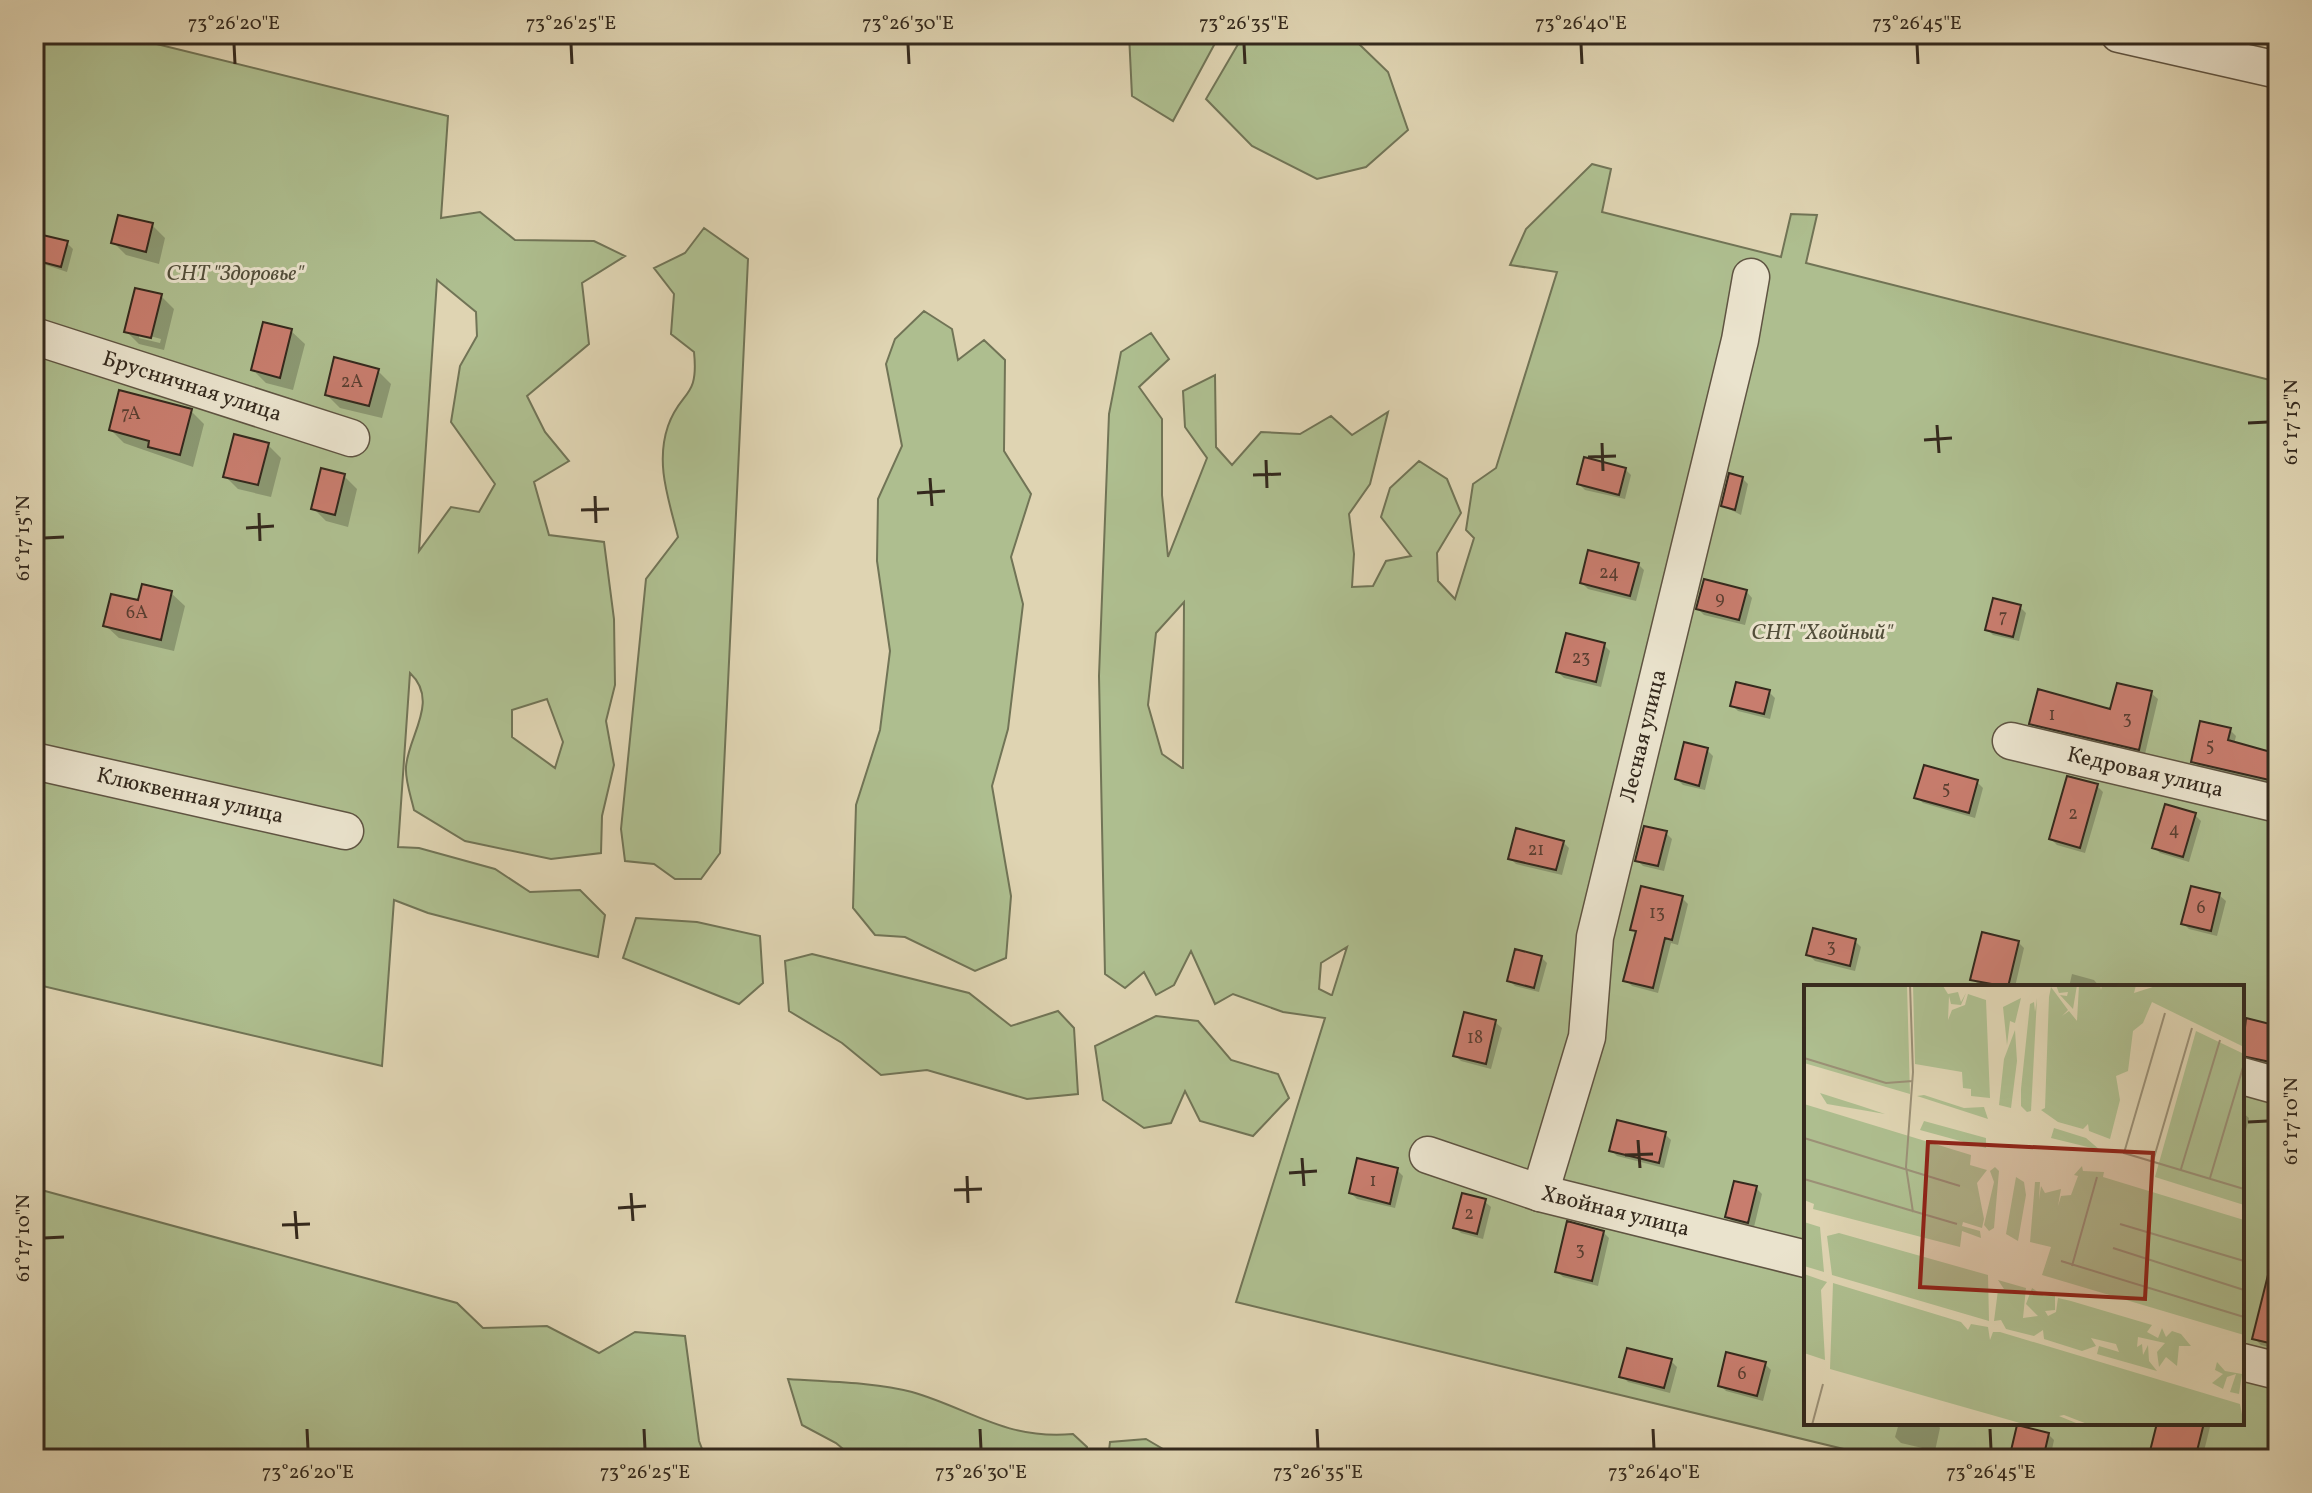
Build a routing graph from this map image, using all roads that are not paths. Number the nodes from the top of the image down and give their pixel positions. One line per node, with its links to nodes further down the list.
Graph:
1 (2119, 34): 2 (street)
2 (2278, 70)
3 (1751, 277): 13 (street, Лесная улица)
4 (34, 336): 5 (street, Брусничная улица)
5 (351, 438)
6 (2011, 741): 8 (street, Кедровая улица)
7 (34, 761): 9 (street, Клюквенная улица)
8 (2278, 804)
9 (345, 831)
10 (2244, 1077): 11 (street)
11 (2278, 1086)
12 (1428, 1155): 13 (street, Хвойная улица)
13 (1540, 1193): 14 (street, Хвойная улица)
14 (1804, 1259)
15 (2244, 1362): 16 (street)
16 (2278, 1371)

